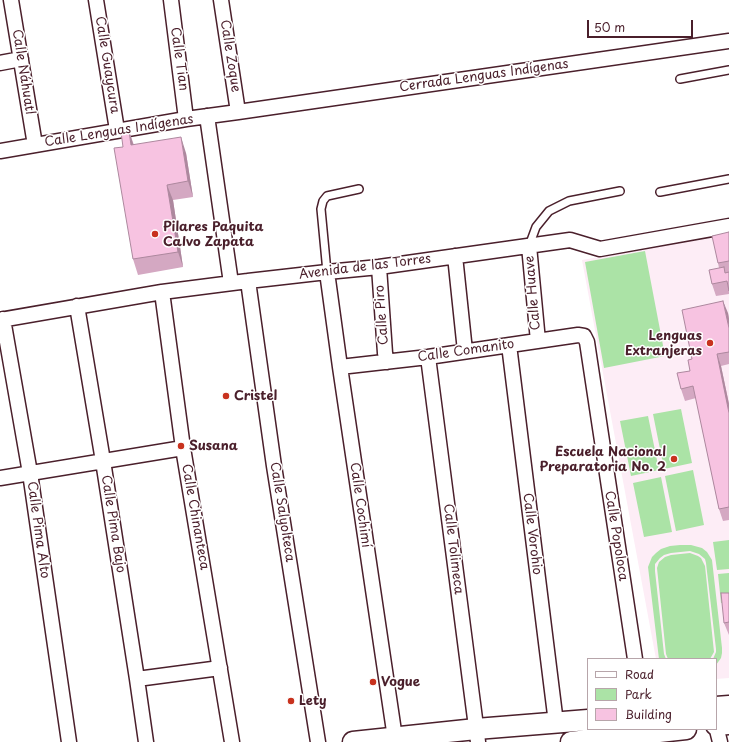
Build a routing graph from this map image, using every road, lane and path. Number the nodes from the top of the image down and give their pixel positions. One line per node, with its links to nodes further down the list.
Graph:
1 (11, 0): 2 (street); 7 (street, Calle Náhuatl)
2 (15, 0)
3 (96, 0): 14 (street, Calle Guaycura)
4 (171, 0): 13 (street, Calle Tian)
5 (221, 0): 11 (street, Calle Zoque)
6 (729, 40): 11 (street, Cerrada Lenguas Indígenas)
7 (21, 58): 8 (street); 15 (street, Calle Náhuatl)
8 (0, 63)
9 (729, 70): 10 (lane)
10 (680, 79)
11 (238, 112): 12 (street, Calle Lenguas Indígenas)
12 (207, 116): 13 (street, Calle Lenguas Indígenas); 27 (street)
13 (186, 119): 14 (street, Calle Lenguas Indígenas)
14 (117, 130): 15 (street, Calle Lenguas Indígenas)
15 (35, 145): 16 (street, Calle Lenguas Indígenas)
16 (0, 151)
17 (729, 179): 20 (lane)
18 (359, 189): 25 (lane)
19 (620, 191): 22 (lane)
20 (660, 192)
21 (729, 226): 22 (street, Avenida de las Torres)
22 (529, 246): 23 (street, Avenida de las Torres); 31 (street, Calle Huave)
23 (455, 256): 24 (street, Avenida de las Torres); 34 (street)
24 (379, 267): 25 (street, Avenida de las Torres); 36 (street, Calle Piro)
25 (328, 272): 26 (street, Avenida de las Torres); 37 (street, Calle Cochimí)
26 (248, 281): 27 (street, Avenida de las Torres); 59 (street, Calle Salyolteca)
27 (231, 283): 28 (street, Avenida de las Torres)
28 (162, 292): 29 (street, Avenida de las Torres); 38 (street, Calle Chinanteca)
29 (78, 306): 30 (street, Avenida de las Torres); 39 (street, Calle Pima Bajo)
30 (1, 320): 40 (street, Calle Pima Alto)
31 (538, 341): 32 (street, Calle Comanito); 33 (street, Calle Comanito)
32 (587, 342): 42 (street, Calle Popoloca)
33 (509, 345): 34 (street, Calle Comanito); 48 (street, Calle Vorohio)
34 (465, 351): 35 (street, Calle Comanito)
35 (428, 357): 36 (street, Calle Comanito); 54 (street, Calle Tolimeca)
36 (387, 362): 37 (street, Calle Comanito)
37 (340, 367): 55 (street, Calle Cochimí)
38 (183, 448): 39 (street); 43 (street, Calle Chinanteca)
39 (103, 461): 40 (street); 44 (street, Calle Pima Bajo)
40 (30, 473): 41 (street); 56 (street, Calle Pima Alto)
41 (0, 478)
42 (635, 658)
43 (220, 668): 44 (street); 58 (street, Calle Chinanteca)
44 (138, 680): 57 (street, Calle Pima Bajo)
45 (729, 706): 46 (main road)
46 (717, 707)
47 (587, 720): 48 (main road)
48 (556, 723): 54 (main road)
49 (729, 724): 50 (main road)
50 (717, 726)
51 (678, 730): 53 (main road)
52 (717, 730): 62 (street)
53 (641, 735): 61 (main road)
54 (477, 736): 55 (main road)
55 (394, 738): 60 (main road)
56 (69, 742)
57 (146, 742)
58 (232, 742)
59 (318, 742)
60 (353, 742)
61 (571, 742)
62 (720, 742)

